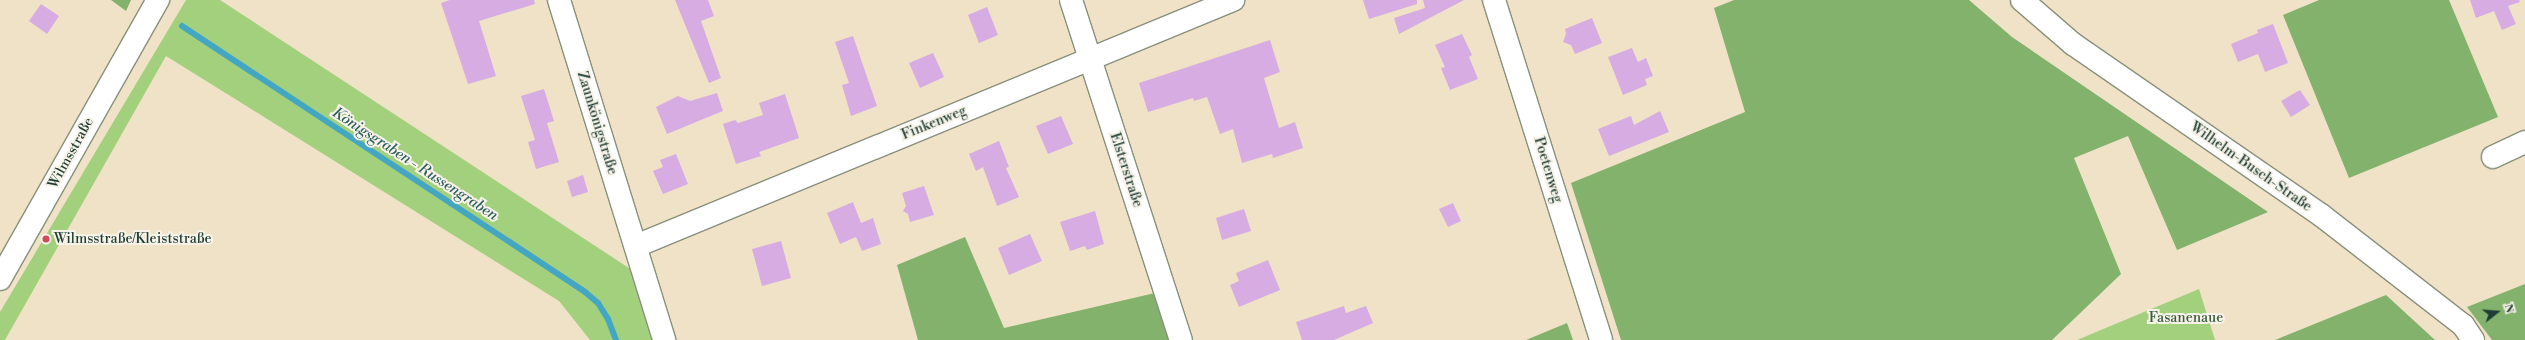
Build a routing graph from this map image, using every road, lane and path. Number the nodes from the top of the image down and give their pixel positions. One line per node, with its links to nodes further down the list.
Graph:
1 (158, 0): 11 (street, Wilmsstraße)
2 (559, 0): 10 (street, Zaunkönigstraße)
3 (1071, 0): 7 (street, Elsterstraße)
4 (1232, 0): 7 (street, Finkenweg)
5 (1494, 0): 14 (street, Poetenweg)
6 (2022, 0): 15 (street, Wilhelm-Busch-Straße)
7 (1090, 59): 10 (street, Finkenweg); 13 (street, Elsterstraße)
8 (2525, 142): 9 (street)
9 (2493, 157)
10 (636, 246): 12 (street, Zaunkönigstraße)
11 (0, 279)
12 (664, 340)
13 (1180, 340)
14 (1601, 340)
15 (2474, 340)

